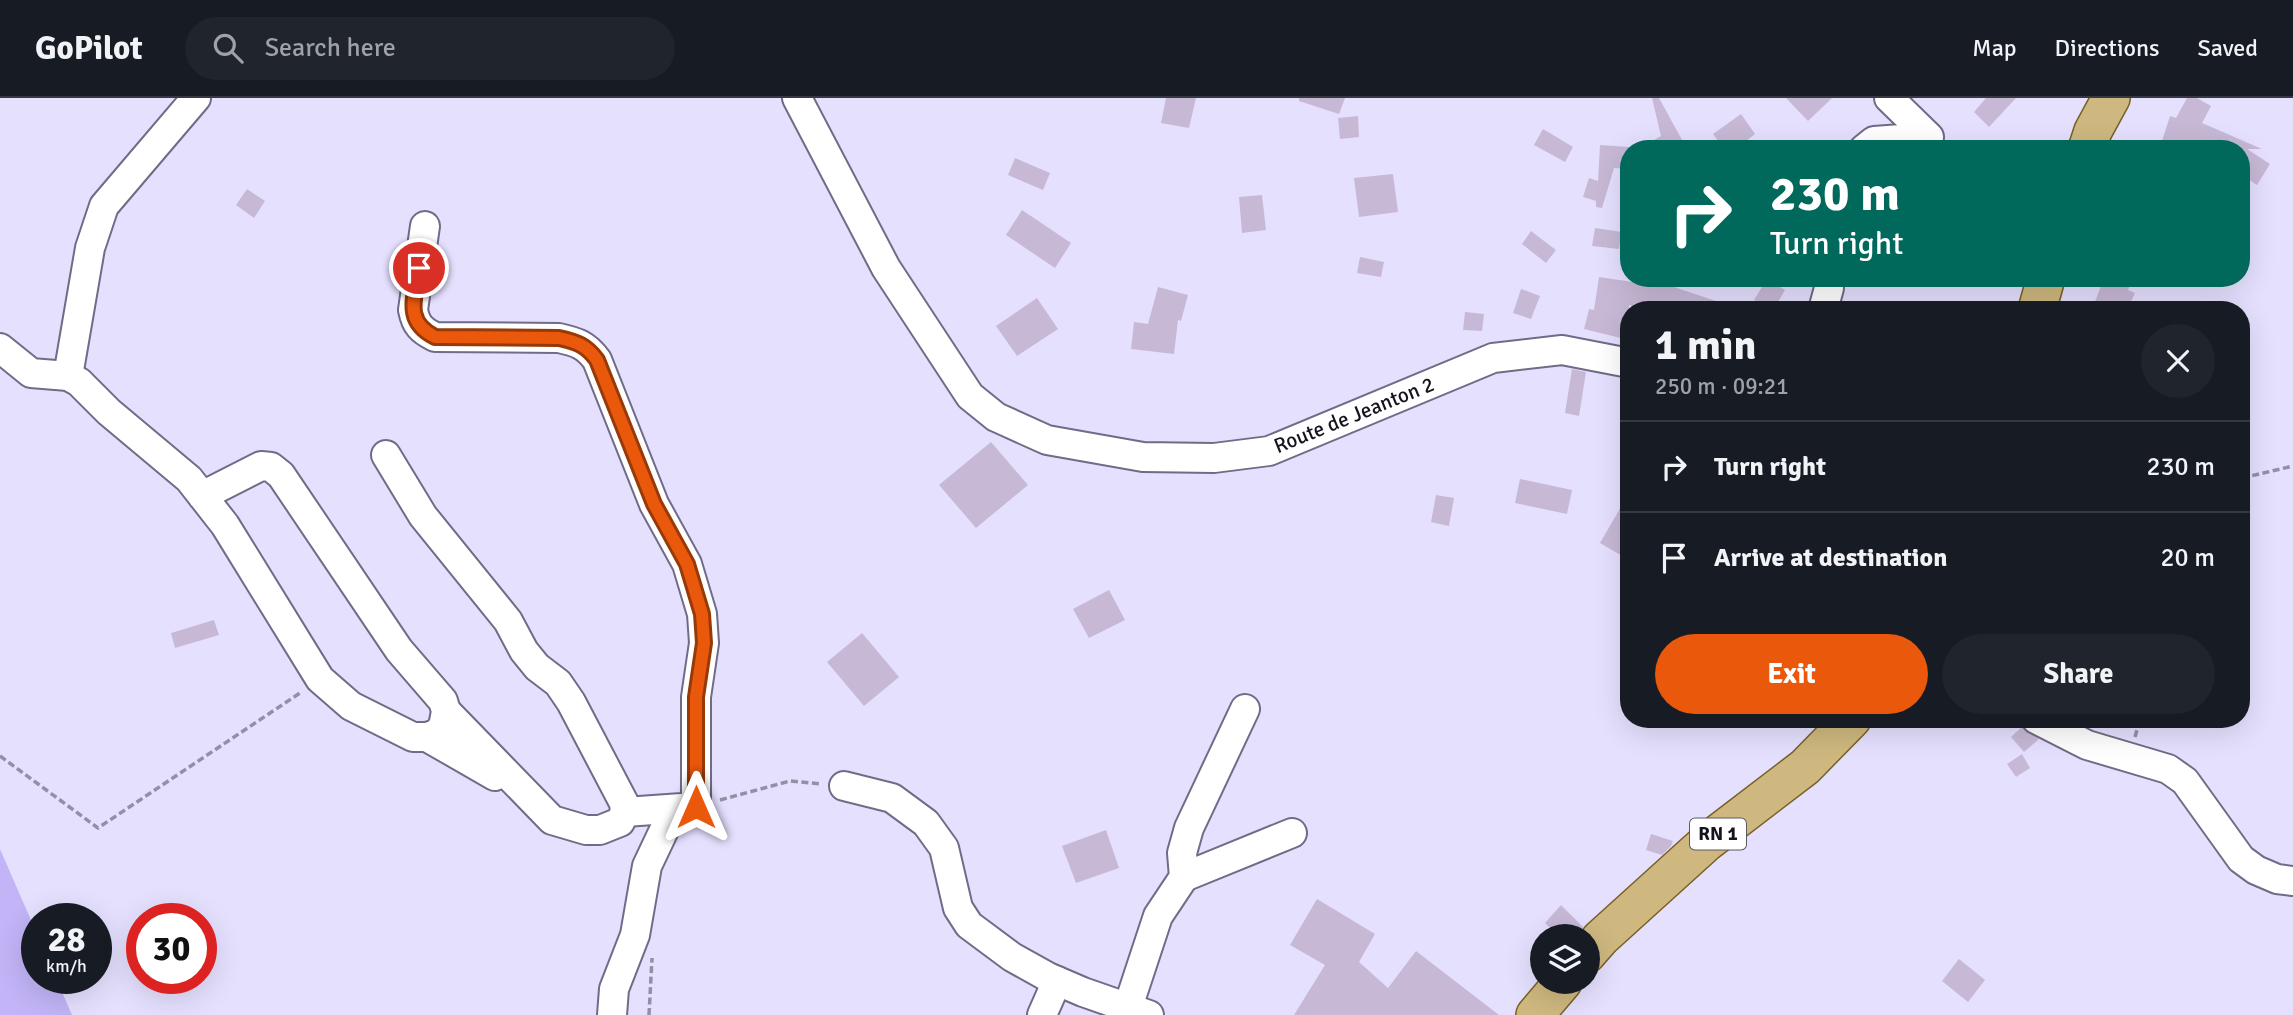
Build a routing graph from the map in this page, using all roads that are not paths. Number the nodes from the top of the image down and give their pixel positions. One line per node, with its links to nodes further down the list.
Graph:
1 (196, 98): 10 (street)
2 (797, 98): 9 (street, Route de Jeanton 2)
3 (1889, 98): 5 (street)
4 (2111, 98): 6 (main road)
5 (1888, 140)
6 (2090, 140)
7 (425, 226): 20 (street)
8 (0, 348): 10 (street)
9 (1620, 361)
10 (68, 376): 12 (street)
11 (386, 456): 21 (street)
12 (202, 496): 14 (street); 17 (street)
13 (1245, 709): 23 (street)
14 (446, 711): 17 (street); 19 (street)
15 (1843, 728): 25 (main road, RN 1)
16 (2054, 728): 24 (street)
17 (427, 737): 19 (street)
18 (844, 786): 26 (street)
19 (540, 808): 21 (street)
20 (685, 808): 21 (street); 29 (street)
21 (625, 812)
22 (1292, 833): 23 (street)
23 (1184, 877): 28 (street)
24 (2293, 881)
25 (1600, 939)
26 (1057, 981): 28 (street); 30 (street)
27 (1553, 994): 31 (main road)
28 (1138, 1011)
29 (612, 1015)
30 (1042, 1015)
31 (1535, 1015)

